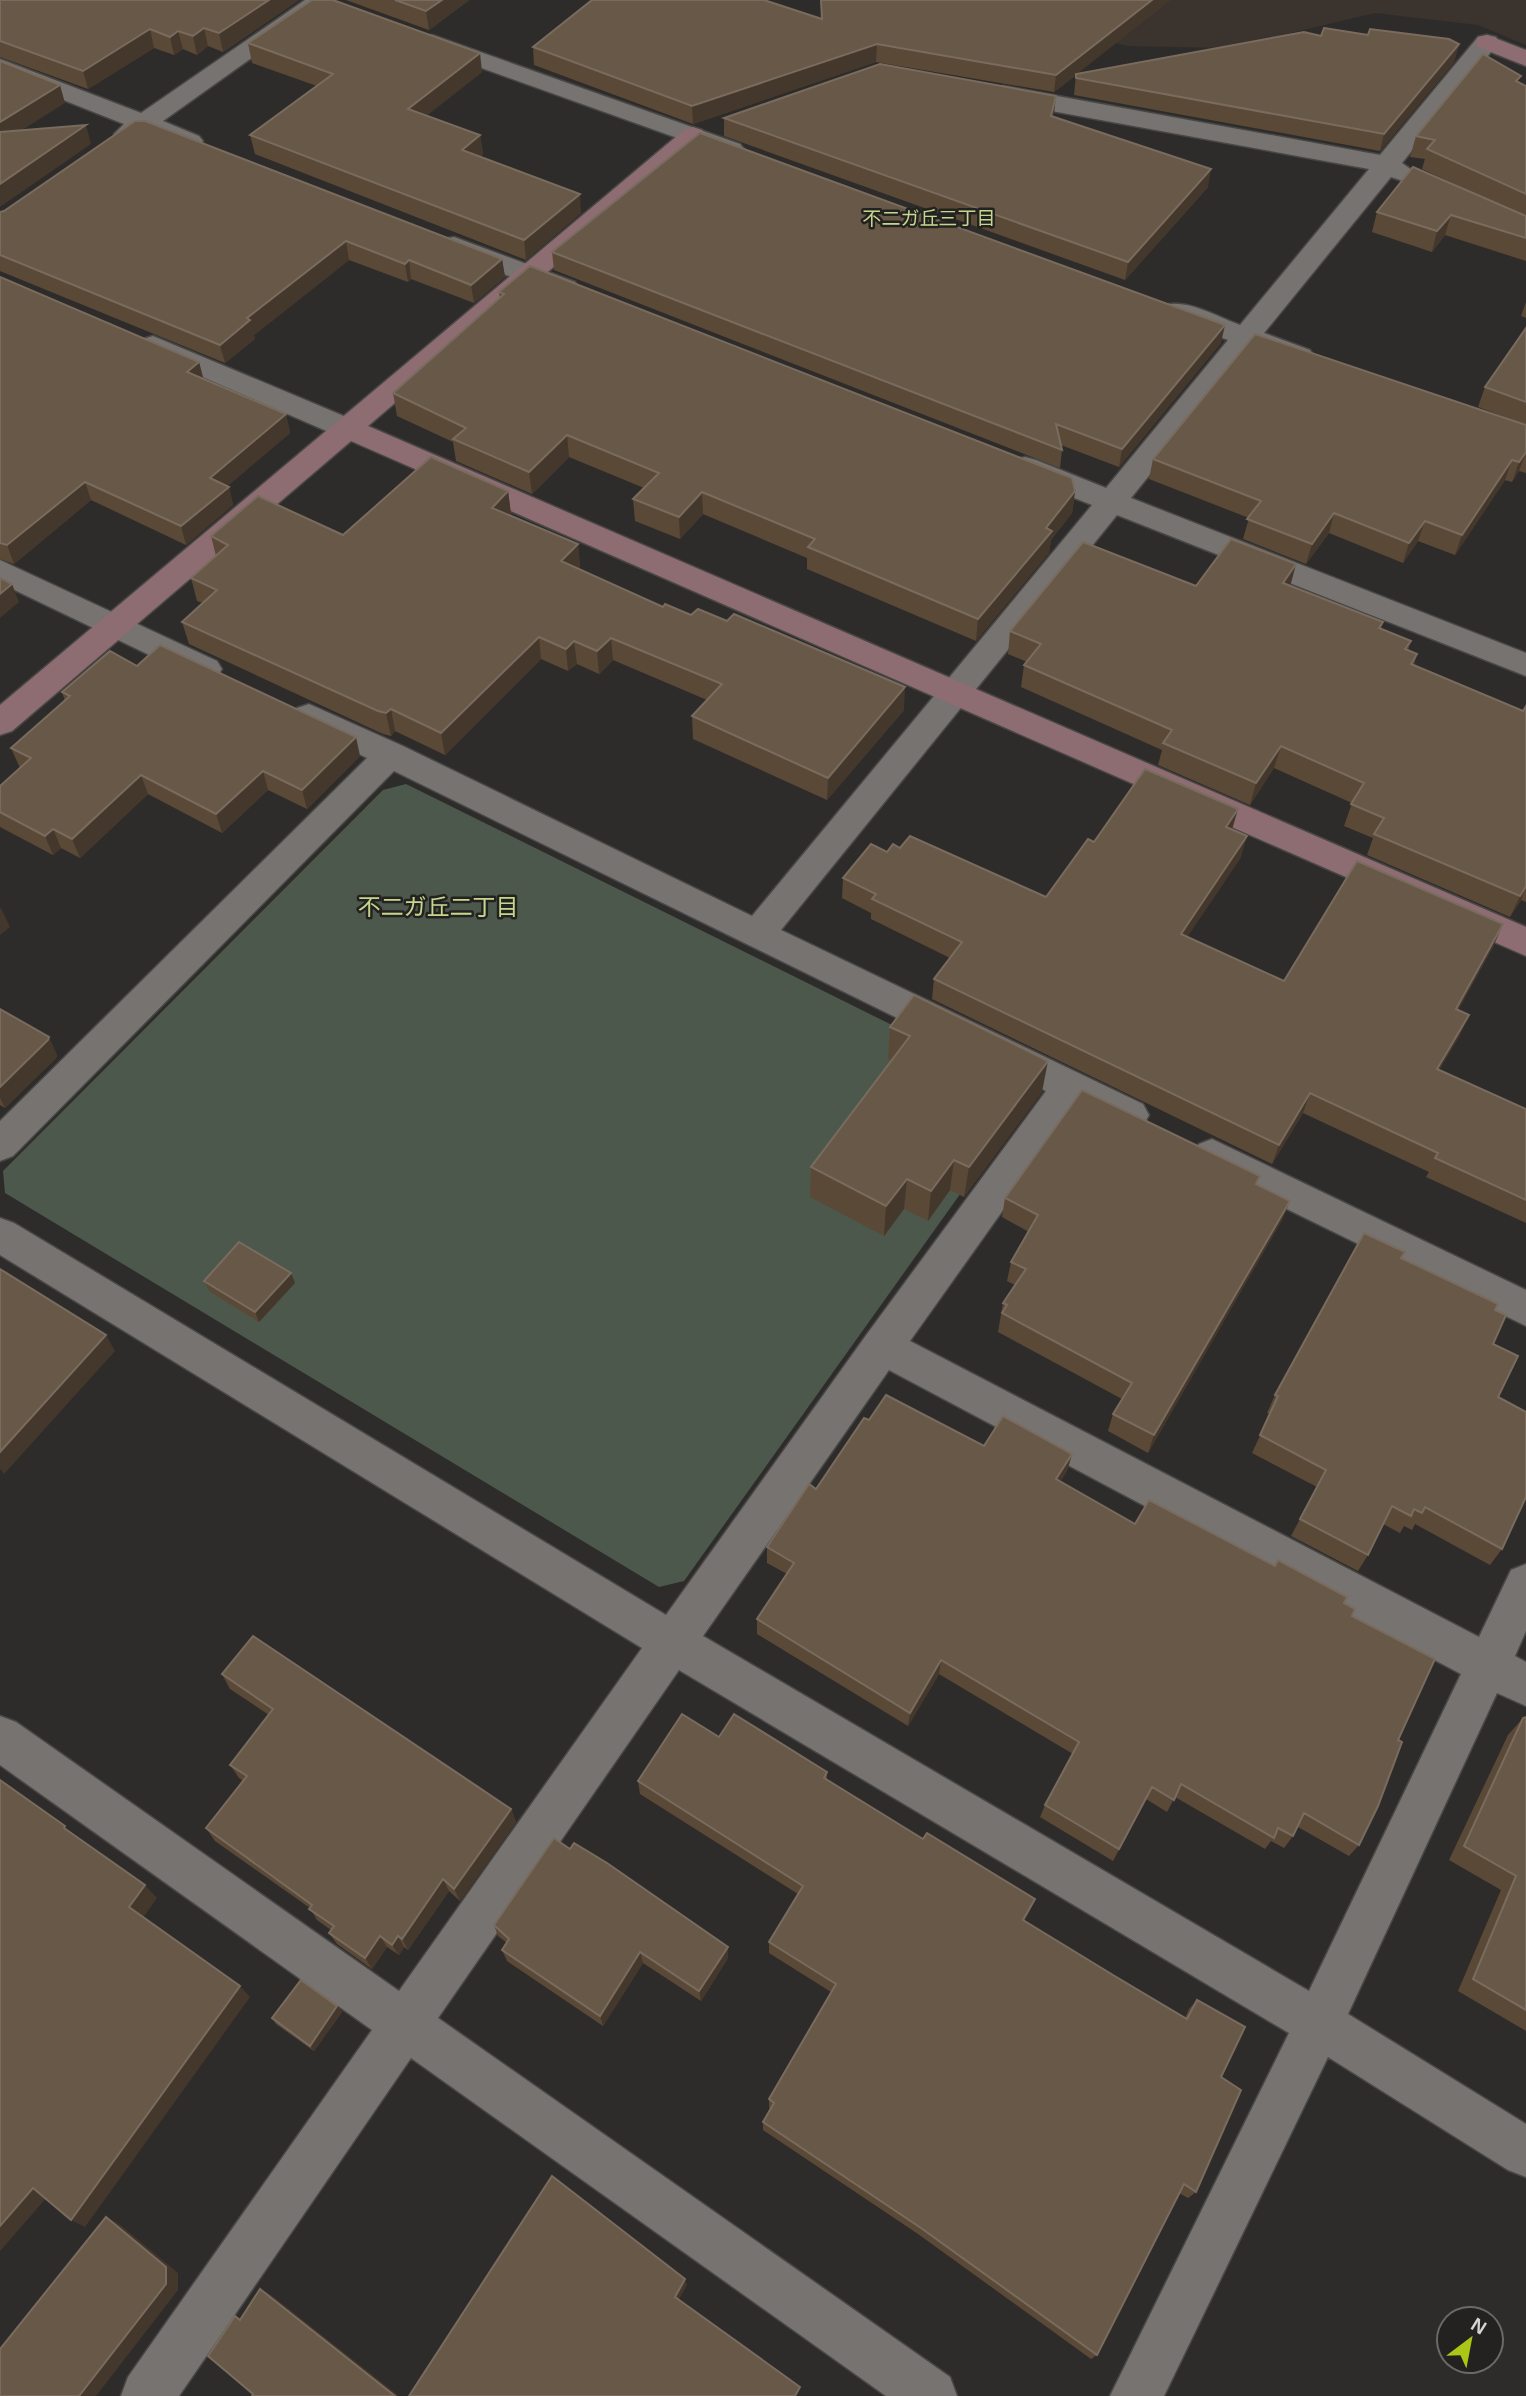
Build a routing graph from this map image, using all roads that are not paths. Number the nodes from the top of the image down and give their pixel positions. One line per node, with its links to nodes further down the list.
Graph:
1 (318, 0): 2 (street); 8 (street)
2 (345, 11)
3 (409, 34): 9 (street)
4 (1526, 59): 13 (street)
5 (0, 66): 8 (street)
6 (973, 89): 13 (street)
7 (733, 121): 9 (street)
8 (144, 122): 10 (street); 11 (street)
9 (693, 135): 12 (street); 16 (street)
10 (110, 145)
11 (220, 153)
12 (759, 159)
13 (1384, 164): 14 (street); 20 (street)
14 (1431, 186)
15 (425, 233): 16 (street)
16 (527, 274): 17 (street); 22 (street)
17 (591, 299)
18 (1153, 303): 20 (street)
19 (124, 333): 22 (street)
20 (1245, 337): 21 (street); 24 (street)
21 (1321, 364)
22 (348, 429): 26 (street); 29 (street)
23 (1006, 460): 24 (street)
24 (1109, 500): 27 (street); 29 (street)
25 (0, 570): 26 (street)
26 (115, 626): 28 (street); 31 (street)
27 (1526, 664)
28 (241, 684)
29 (956, 692): 33 (street); 34 (street)
30 (278, 702): 32 (street)
31 (0, 723)
32 (391, 754): 33 (street); 36 (street)
33 (758, 933): 35 (street)
34 (1526, 942)
35 (1071, 1086): 38 (street); 39 (street)
36 (0, 1144)
37 (0, 1235): 41 (street)
38 (1526, 1309)
39 (881, 1346): 41 (street); 42 (street)
40 (1526, 1584): 42 (street)
41 (672, 1642): 44 (street); 45 (street)
42 (1507, 1675): 45 (street)
43 (0, 1738): 44 (street)
44 (405, 2024): 47 (street); 48 (street)
45 (1319, 2024): 46 (street); 49 (street)
46 (1526, 2152)
47 (147, 2396)
48 (931, 2396)
49 (1136, 2396)

